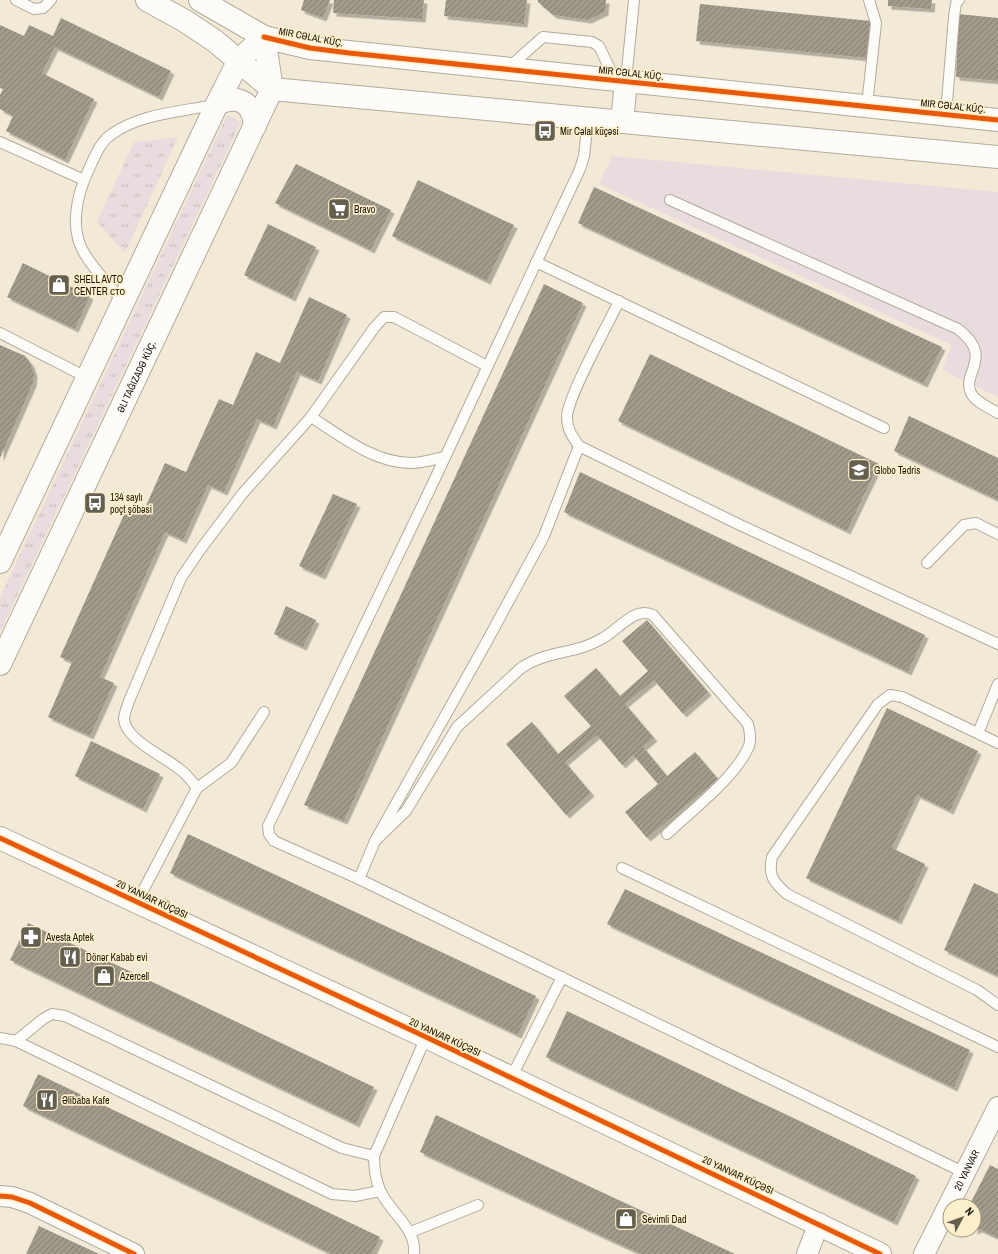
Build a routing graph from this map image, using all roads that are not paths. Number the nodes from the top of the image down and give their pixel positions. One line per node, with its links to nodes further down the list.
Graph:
1 (16, 0): 2 (lane)
2 (51, 0)
3 (147, 0): 9 (street)
4 (200, 0): 8 (street, MIR CƏLAL KÜÇ.)
5 (634, 0): 11 (lane)
6 (869, 0): 14 (lane)
7 (959, 0): 15 (lane)
8 (264, 37): 9 (street); 10 (street, MIR CƏLAL KÜÇ.); 12 (street)
9 (239, 60): 12 (street); 13 (street)
10 (507, 69): 11 (street, MIR CƏLAL KÜÇ.); 11 (lane)
11 (620, 81): 14 (street, MIR CƏLAL KÜÇ.); 18 (street)
12 (272, 89): 16 (street); 19 (street)
13 (217, 104): 19 (street); 22 (lane); 25 (street)
14 (867, 105): 15 (street, MIR CƏLAL KÜÇ.)
15 (946, 114): 17 (street, MIR CƏLAL KÜÇ.)
16 (588, 119): 18 (street); 24 (lane)
17 (998, 120)
18 (622, 122): 21 (street)
19 (255, 126): 39 (street)
20 (0, 142): 22 (lane)
21 (998, 157)
22 (84, 180): 25 (lane)
23 (670, 200): 30 (lane)
24 (536, 262): 26 (lane); 28 (lane)
25 (122, 300): 29 (street)
26 (619, 301): 32 (lane); 33 (lane)
27 (0, 333): 29 (lane)
28 (488, 366): 31 (lane); 34 (lane)
29 (86, 377): 36 (street)
30 (998, 413)
31 (311, 417): 34 (lane); 44 (lane)
32 (884, 428)
33 (579, 446): 38 (lane); 47 (lane)
34 (445, 458): 51 (lane)
35 (998, 534): 37 (lane)
36 (0, 562)
37 (927, 563)
38 (998, 644)
39 (0, 664)
40 (998, 684): 42 (lane)
41 (264, 712): 44 (lane)
42 (978, 733): 43 (lane); 54 (lane)
43 (998, 743)
44 (197, 788): 52 (lane)
45 (667, 834): 47 (lane)
46 (0, 838): 50 (street, 20 YANVAR KÜÇƏSI)
47 (375, 841): 51 (lane)
48 (0, 849): 50 (street)
49 (622, 868): 58 (lane)
50 (67, 869): 52 (street, 20 YANVAR KÜÇƏSI)
51 (359, 879): 53 (lane)
52 (137, 902): 55 (street, 20 YANVAR KÜÇƏSI)
53 (562, 977): 59 (lane); 62 (lane)
54 (998, 1005)
55 (426, 1037): 59 (street, 20 YANVAR KÜÇƏSI); 61 (lane)
56 (0, 1038): 57 (lane)
57 (16, 1042): 61 (lane); 63 (lane)
58 (998, 1047)
59 (510, 1078): 66 (street, 20 YANVAR KÜÇƏSI)
60 (998, 1107): 62 (street, 20 YANVAR)
61 (374, 1156): 63 (lane)
62 (965, 1173): 72 (street, 20 YANVAR)
63 (380, 1190): 67 (lane)
64 (0, 1196): 68 (street)
65 (478, 1205): 67 (lane)
66 (819, 1223): 70 (street); 71 (street, 20 YANVAR KÜÇƏSI)
67 (411, 1232): 69 (lane)
68 (134, 1254)
69 (414, 1254)
70 (806, 1254)
71 (880, 1254)
72 (924, 1254)

